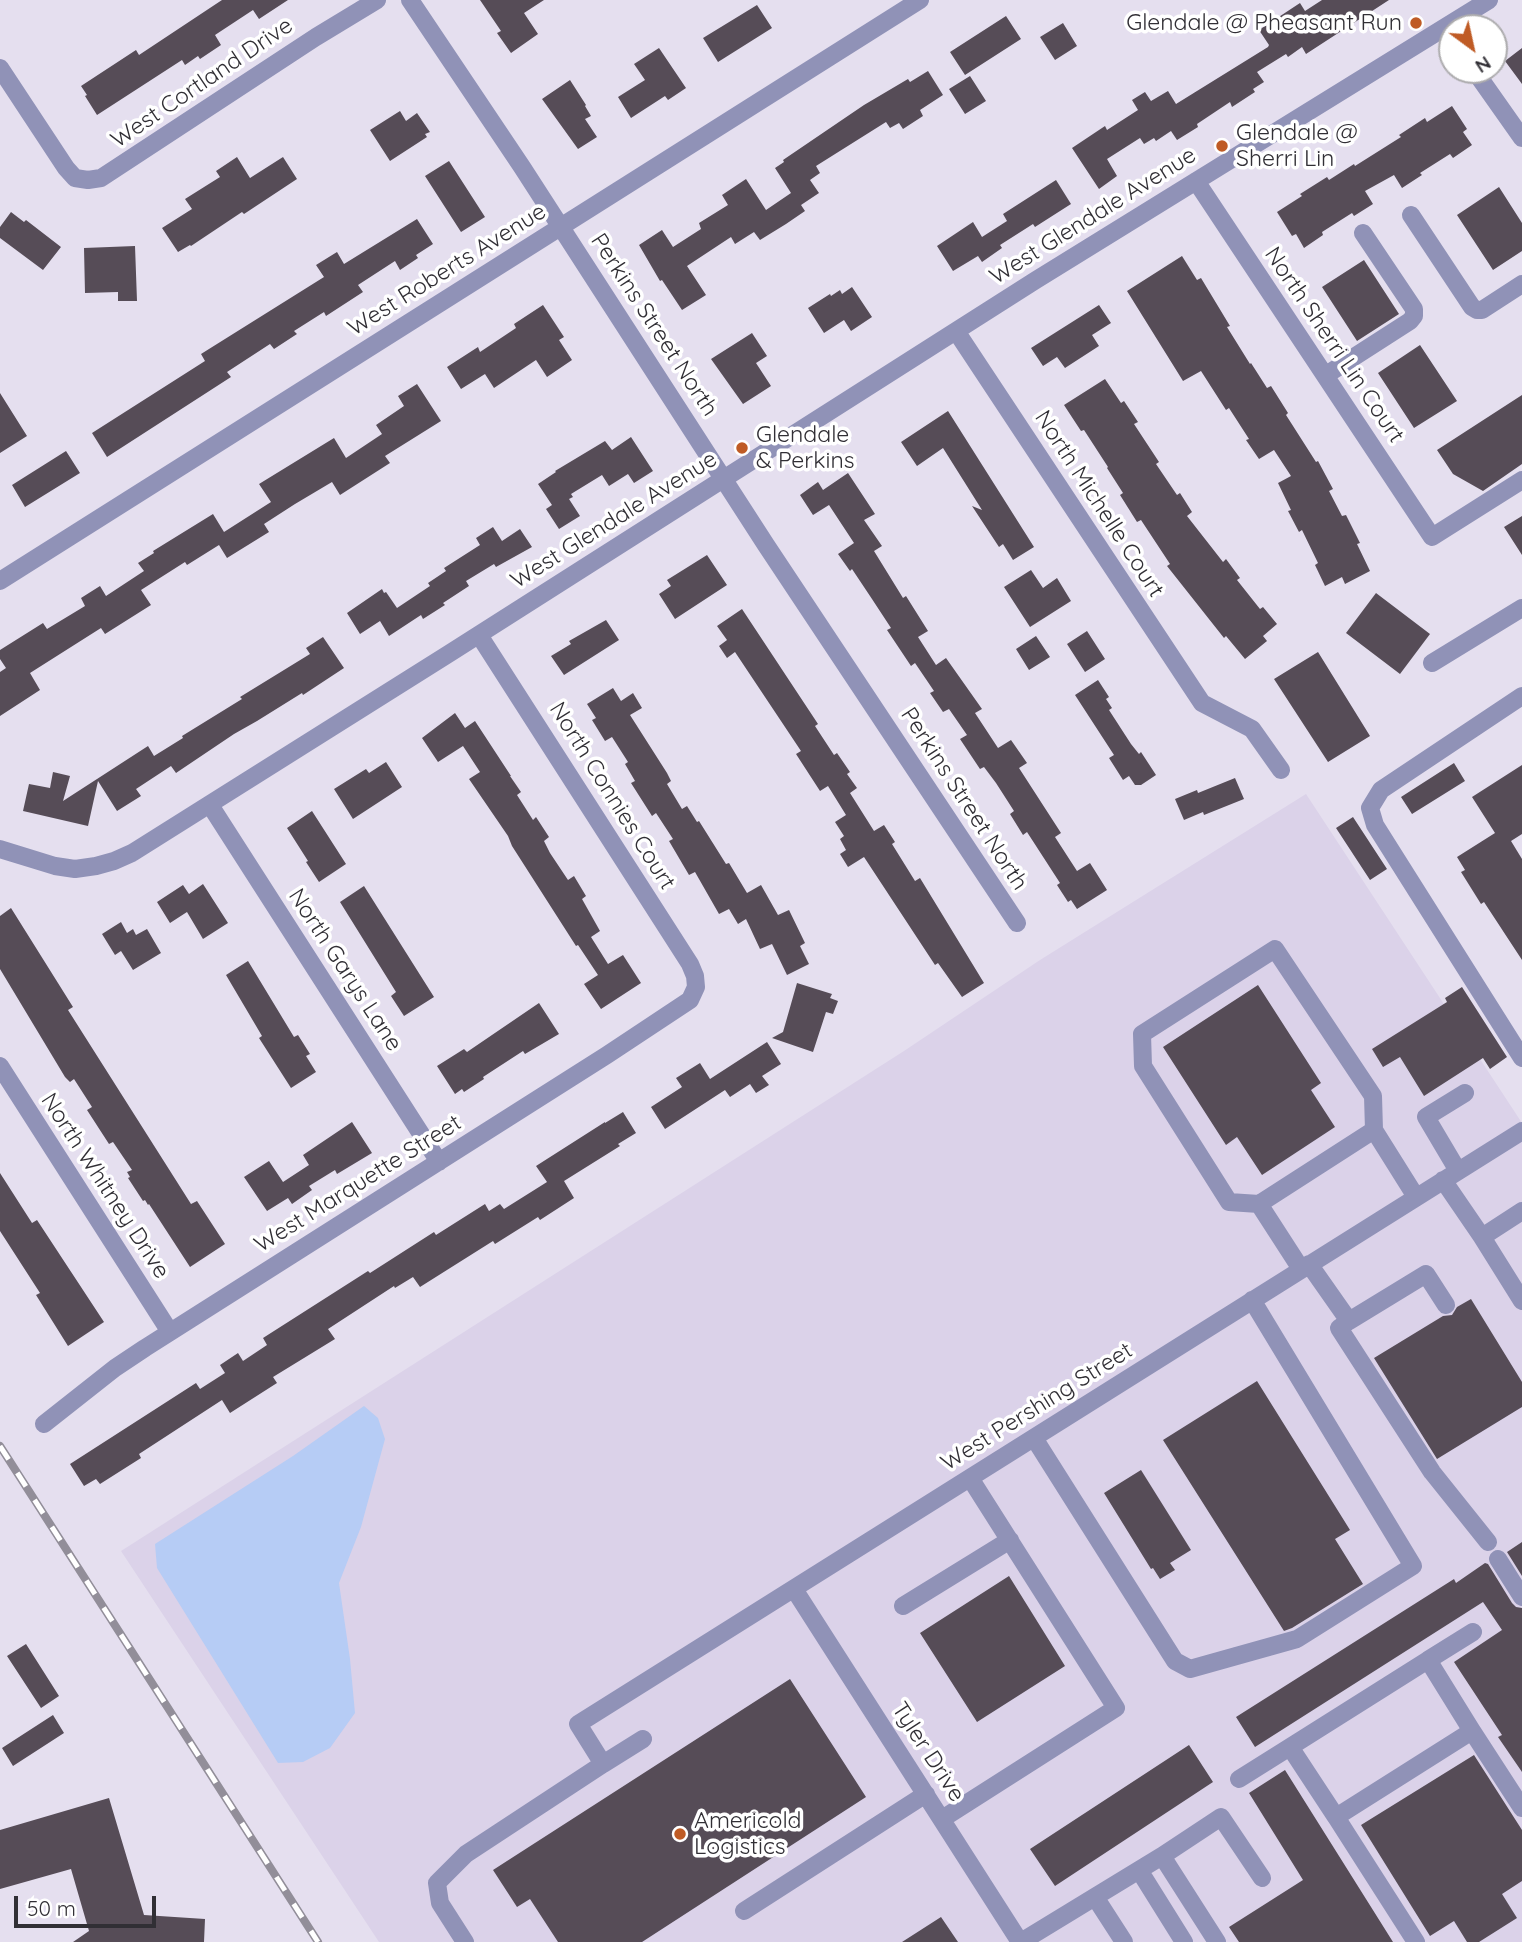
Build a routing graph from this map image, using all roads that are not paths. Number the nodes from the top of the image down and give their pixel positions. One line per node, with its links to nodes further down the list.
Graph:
1 (377, 0): 7 (street, West Cortland Drive)
2 (410, 0): 12 (street, Perkins Street North)
3 (920, 0): 12 (street, West Roberts Avenue)
4 (1489, 0): 5 (street, West Glendale Avenue)
5 (1471, 14)
6 (1438, 38): 10 (street, West Glendale Avenue)
7 (0, 68)
8 (1484, 84): 9 (street)
9 (1522, 138)
10 (1196, 181): 15 (street, West Glendale Avenue); 16 (street, North Sherri Lin Court)
11 (1411, 215): 14 (street)
12 (561, 227): 17 (street, Perkins Street North); 19 (street, West Roberts Avenue)
13 (1363, 233): 16 (street)
14 (1522, 284)
15 (956, 331): 17 (street, West Glendale Avenue); 24 (street, North Michelle Court)
16 (1326, 375): 18 (street, North Sherri Lin Court)
17 (724, 480): 21 (street, West Glendale Avenue); 27 (street, Perkins Street North)
18 (1522, 480)
19 (3, 573)
20 (1522, 608): 22 (street)
21 (479, 635): 25 (street, West Glendale Avenue); 28 (street, North Connies Court)
22 (1432, 663)
23 (1522, 696): 29 (street)
24 (1281, 770)
25 (210, 805): 26 (street, West Glendale Avenue); 34 (street, North Garys Lane)
26 (0, 849)
27 (1017, 923)
28 (696, 987): 34 (street, West Marquette Street)
29 (1522, 1058)
30 (0, 1066): 45 (street, North Whitney Drive)
31 (1465, 1093): 35 (street)
32 (1374, 1130): 36 (street); 37 (street); 37 (street)
33 (1522, 1131): 35 (street, West Pershing Street)
34 (439, 1162): 45 (street, West Marquette Street)
35 (1451, 1176): 36 (street, West Pershing Street); 39 (street)
36 (1416, 1197): 40 (street, West Pershing Street)
37 (1259, 1204): 40 (street)
38 (1522, 1211): 39 (street)
39 (1482, 1237): 42 (street)
40 (1305, 1267): 41 (street, West Pershing Street); 44 (street)
41 (1251, 1300): 47 (street, West Pershing Street); 47 (street)
42 (1522, 1301)
43 (1446, 1305): 44 (street)
44 (1349, 1321): 50 (street)
45 (170, 1332): 46 (street, West Marquette Street)
46 (44, 1424)
47 (1034, 1438): 48 (street, West Pershing Street)
48 (970, 1478): 49 (street); 52 (street, West Pershing Street)
49 (1010, 1540): 54 (street); 65 (street)
50 (1488, 1542)
51 (1498, 1559): 53 (street)
52 (794, 1589): 60 (street, West Pershing Street); 62 (street, Tyler Drive)
53 (1522, 1597)
54 (903, 1606)
55 (1473, 1632): 56 (street)
56 (1428, 1660): 57 (street); 59 (street)
57 (1472, 1731): 63 (street); 64 (street)
58 (643, 1739): 60 (street)
59 (1290, 1747): 61 (street); 64 (street)
60 (603, 1763): 71 (street)
61 (1239, 1779)
62 (926, 1794): 65 (street, Tyler Drive); 70 (street)
63 (1522, 1808)
64 (1336, 1817): 76 (street)
65 (942, 1819): 72 (street, Tyler Drive)
66 (1162, 1856): 67 (street); 68 (street); 75 (street)
67 (1139, 1870): 69 (street); 74 (street)
68 (1262, 1878)
69 (1095, 1897): 72 (street); 73 (street)
70 (744, 1912)
71 (465, 1942)
72 (1021, 1942)
73 (1125, 1942)
74 (1184, 1942)
75 (1217, 1942)
76 (1416, 1942)

